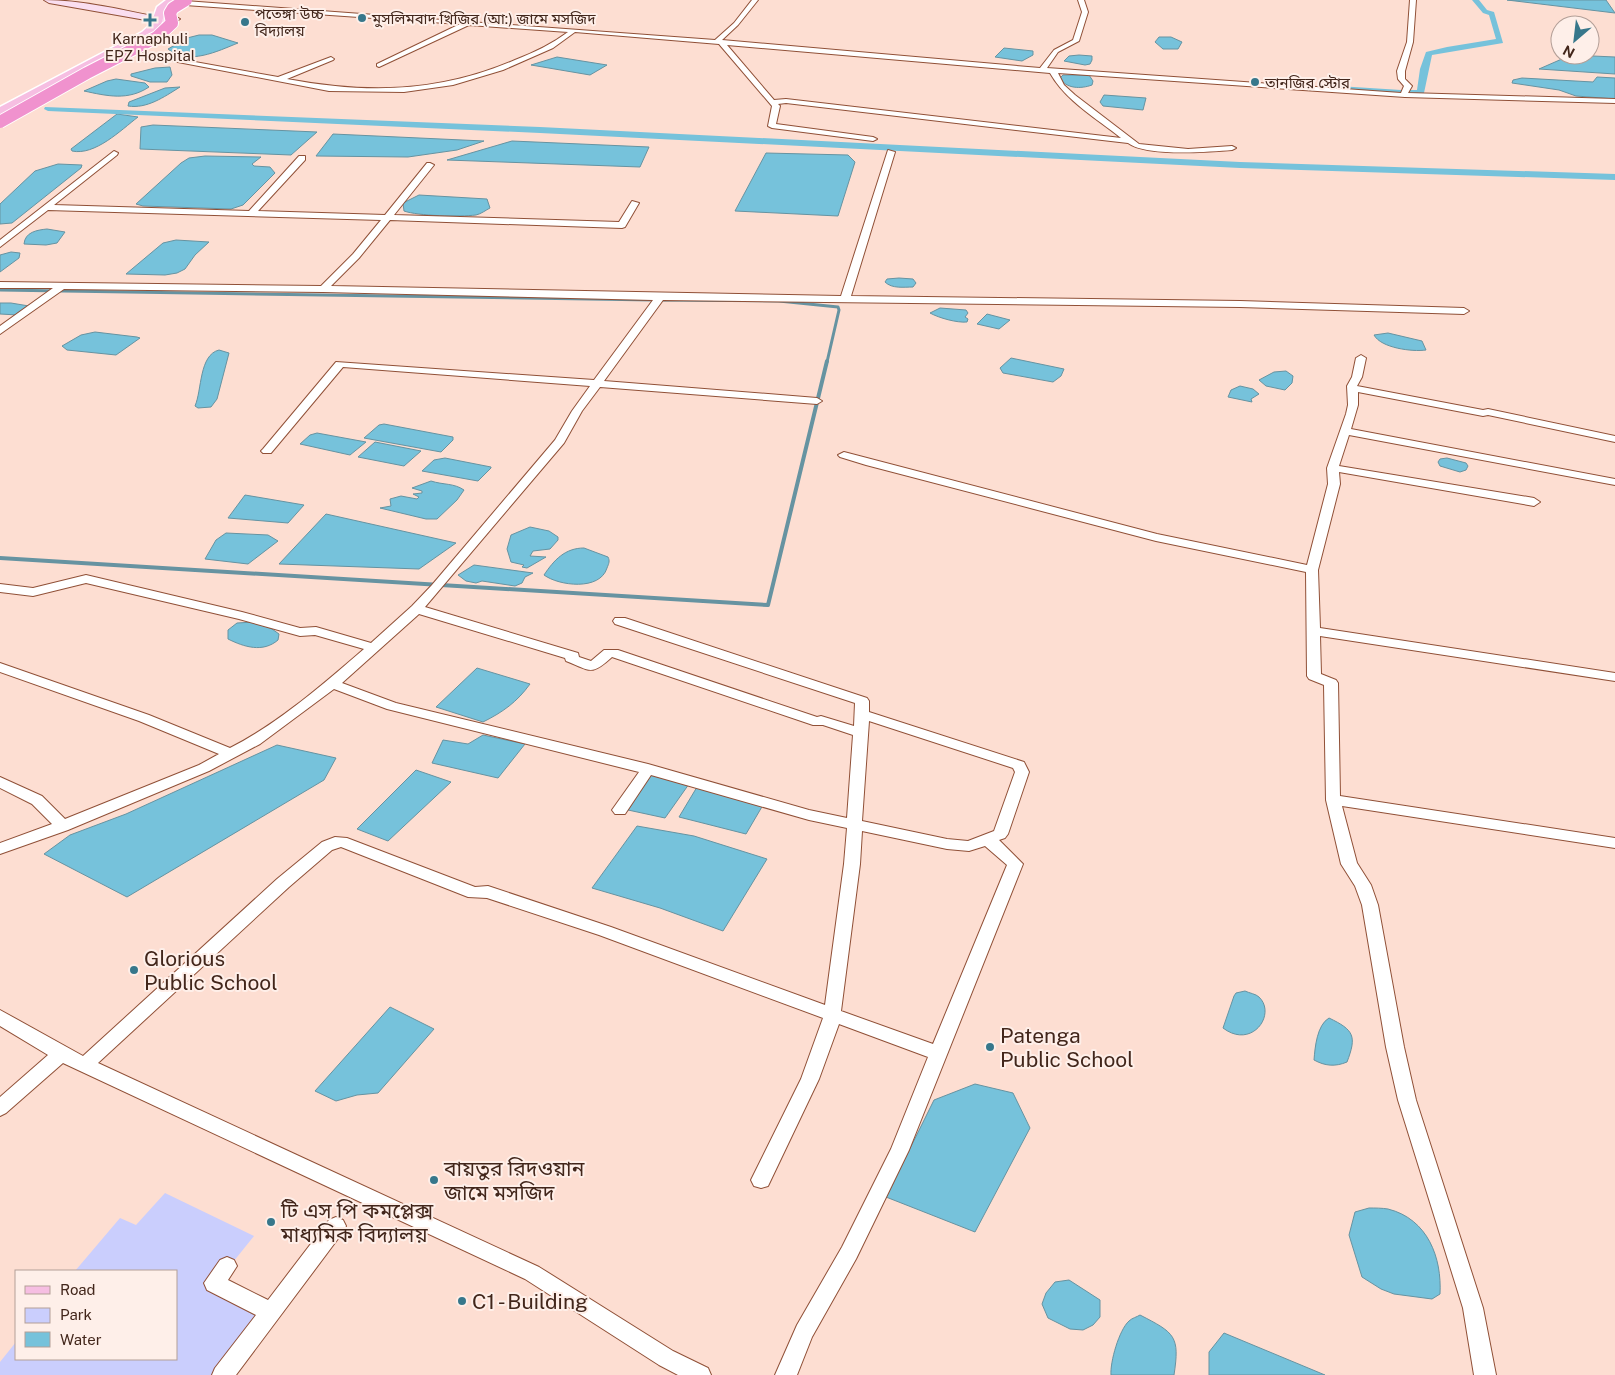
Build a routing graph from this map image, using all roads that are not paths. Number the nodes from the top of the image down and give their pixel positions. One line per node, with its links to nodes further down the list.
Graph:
1 (49, 0): 7 (street)
2 (174, 0): 7 (main road)
3 (755, 0): 11 (street)
4 (1081, 0): 15 (street)
5 (1413, 0): 18 (street)
6 (184, 1): 8 (main road); 9 (street); 22 (highway, bridge); 23 (highway, bridge)
7 (157, 19): 8 (street); 21 (main road)
8 (176, 21): 12 (main road)
9 (467, 22): 10 (street); 14 (street)
10 (574, 30): 11 (street); 17 (street)
11 (719, 42): 15 (street); 20 (street)
12 (134, 53): 17 (street); 24 (main road)
13 (331, 59): 17 (street)
14 (379, 65)
15 (1042, 70): 16 (street)
16 (1053, 71): 18 (street); 26 (street)
17 (277, 80)
18 (1405, 95): 19 (street)
19 (1615, 101)
20 (772, 102): 25 (street); 26 (street)
21 (0, 112)
22 (0, 116)
23 (0, 122)
24 (0, 126)
25 (874, 139)
26 (1131, 141): 27 (street)
27 (1232, 148)
28 (890, 152): 41 (street)
29 (114, 153): 33 (street)
30 (302, 158): 34 (street)
31 (430, 165): 35 (street)
32 (635, 203): 35 (street)
33 (46, 207): 34 (street); 36 (street)
34 (252, 213): 35 (street)
35 (386, 218): 39 (street)
36 (0, 244)
37 (0, 285): 38 (street)
38 (62, 286): 39 (street); 43 (street)
39 (323, 289): 40 (street)
40 (660, 297): 41 (street); 45 (street)
41 (845, 299): 42 (street)
42 (1464, 311)
43 (0, 331)
44 (1361, 358): 46 (street)
45 (597, 383): 47 (street); 50 (street); 57 (street)
46 (1352, 388): 48 (street); 49 (street)
47 (817, 401)
48 (1345, 431): 52 (street); 53 (street)
49 (1615, 440)
50 (268, 451)
51 (844, 455): 55 (street)
52 (1333, 468): 54 (street); 55 (street)
53 (1615, 482)
54 (1534, 502)
55 (1312, 570): 59 (street)
56 (0, 588): 60 (street)
57 (417, 609): 60 (street); 65 (street)
58 (620, 621): 64 (street)
59 (1314, 631): 62 (street); 69 (street)
60 (374, 648): 63 (street)
61 (0, 667): 66 (street)
62 (1615, 677)
63 (332, 684): 66 (street); 67 (street)
64 (862, 714): 65 (street); 73 (street)
65 (861, 733): 71 (street)
66 (231, 754): 72 (street)
67 (648, 769): 70 (street); 71 (street)
68 (0, 782): 72 (street)
69 (1333, 800): 74 (street); 89 (street)
70 (620, 810)
71 (855, 825): 73 (street); 77 (street)
72 (63, 826): 75 (street)
73 (988, 839): 78 (street)
74 (1615, 843)
75 (0, 849)
76 (0, 1016): 79 (street)
77 (832, 1016): 78 (street); 80 (street); 82 (street)
78 (938, 1053): 88 (street)
79 (62, 1054): 80 (street); 81 (street)
80 (85, 1065): 87 (street)
81 (0, 1108)
82 (761, 1180)
83 (336, 1226): 85 (street)
84 (227, 1266): 85 (street)
85 (271, 1312): 86 (street)
86 (223, 1375)
87 (700, 1375)
88 (786, 1375)
89 (1486, 1375)

